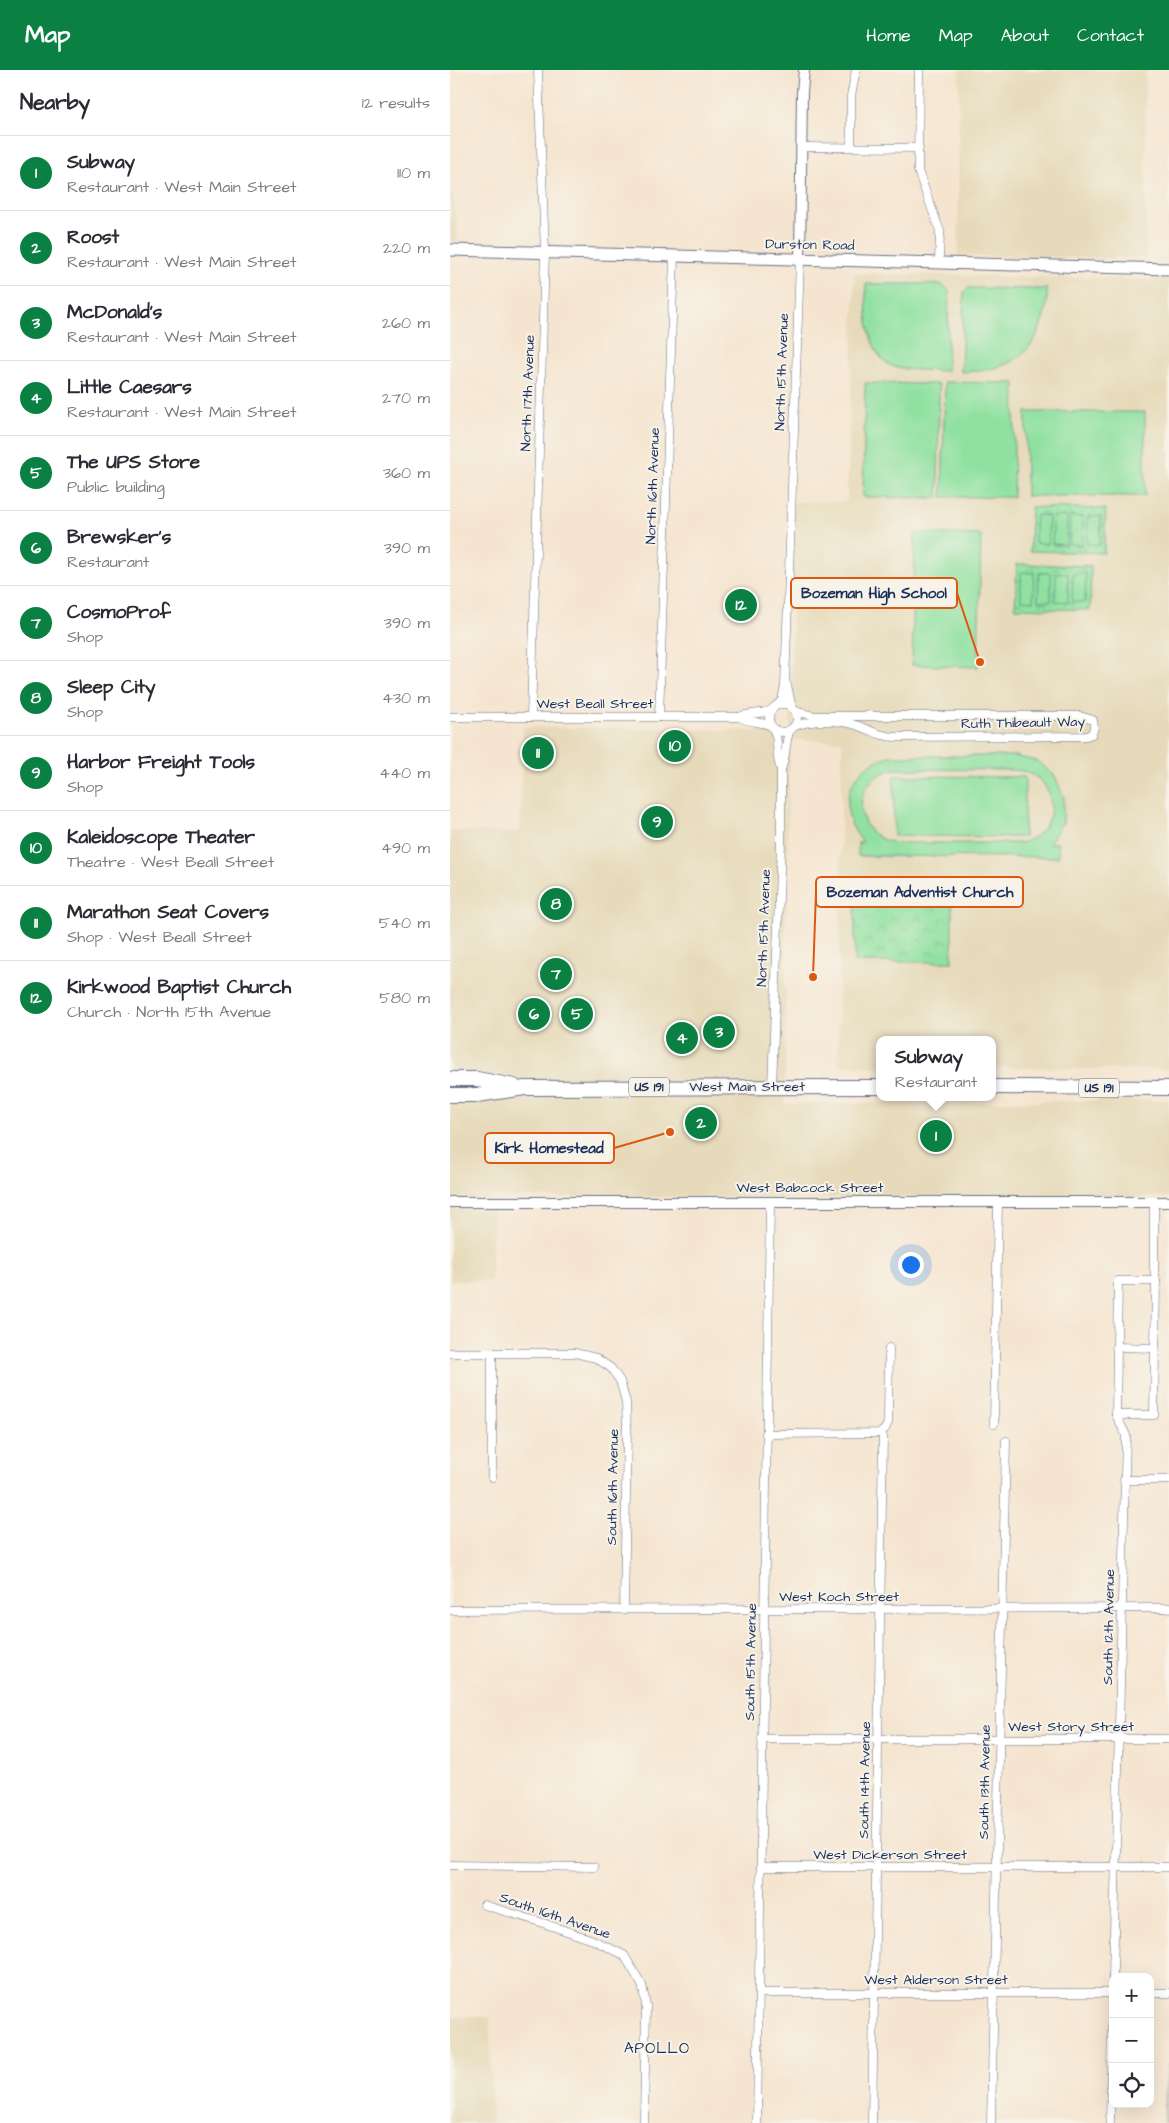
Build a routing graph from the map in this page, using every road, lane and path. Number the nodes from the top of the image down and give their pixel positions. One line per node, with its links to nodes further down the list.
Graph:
1 (538, 70): 9 (street, North 17th Avenue)
2 (804, 70): 5 (street, North 15th Avenue)
3 (856, 70): 6 (street)
4 (919, 70): 7 (street)
5 (802, 147): 6 (street); 11 (street, North 15th Avenue)
6 (851, 147): 7 (street)
7 (918, 148): 12 (street)
8 (450, 250): 9 (main road, Durston Road)
9 (545, 252): 10 (main road, Durston Road); 18 (street, North 17th Avenue)
10 (674, 256): 11 (main road, Durston Road); 19 (street, North 16th Avenue)
11 (800, 260): 12 (main road, Durston Road); 14 (street, North 15th Avenue)
12 (939, 263): 13 (main road, Durston Road)
13 (1169, 269)
14 (786, 676): 15 (street, North 15th Avenue); 16 (street, North 15th Avenue)
15 (774, 708): 16 (street); 20 (street, West Beall Street); 21 (street)
16 (793, 709): 22 (street); 22 (street, Ruth Thibeault Way)
17 (450, 717): 18 (street, West Beall Street)
18 (531, 717): 19 (street, West Beall Street)
19 (659, 717): 20 (street, West Beall Street)
20 (739, 717): 21 (street, West Beall Street)
21 (772, 727): 22 (street); 23 (street, North 15th Avenue)
22 (792, 729): 23 (street, North 15th Avenue)
23 (781, 769): 25 (street, North 15th Avenue)
24 (450, 1079): 28 (highway, West Main Street / US 191)
25 (772, 1087): 26 (highway, West Main Street / US 191); 28 (highway, West Main Street / US 191)
26 (876, 1087)
27 (996, 1087): 29 (highway, US 191)
28 (525, 1088): 30 (highway, West Main Street / US 191)
29 (1169, 1088)
30 (450, 1095)
31 (450, 1202): 32 (street, West Babcock Street)
32 (770, 1202): 33 (street, West Babcock Street); 44 (street, South 15th Avenue)
33 (998, 1202): 34 (street, West Babcock Street); 43 (street)
34 (1154, 1202): 35 (street, West Babcock Street); 36 (street)
35 (1169, 1202)
36 (1156, 1281): 37 (street, South 12th Avenue); 39 (street)
37 (1116, 1347): 39 (street); 42 (street, South 12th Avenue)
38 (889, 1348): 44 (street)
39 (1154, 1348): 42 (street)
40 (450, 1352): 41 (street)
41 (492, 1352): 47 (street); 55 (street, South 16th Avenue)
42 (1116, 1415): 48 (street, South 12th Avenue)
43 (994, 1424)
44 (766, 1434): 56 (street, South 15th Avenue)
45 (883, 1436): 51 (street, South 14th Avenue)
46 (1006, 1441): 52 (street, South 13th Avenue)
47 (492, 1477)
48 (1124, 1480): 49 (street); 53 (street, South 12th Avenue)
49 (1169, 1480)
50 (1169, 1608): 53 (street, West Koch Street)
51 (881, 1609): 52 (street, West Koch Street); 56 (street, West Koch Street); 58 (street, South 14th Avenue)
52 (1002, 1609): 53 (street, West Koch Street); 59 (street, South 13th Avenue)
53 (1122, 1609): 60 (street, South 12th Avenue)
54 (450, 1610): 55 (street, West Koch Street)
55 (624, 1610): 56 (street, West Koch Street)
56 (764, 1610): 57 (street, South 15th Avenue)
57 (762, 1739): 58 (street, West Story Street); 64 (street, South 15th Avenue)
58 (878, 1739): 59 (street, West Story Street); 65 (street, South 14th Avenue)
59 (999, 1739): 60 (street, West Story Street); 66 (street, South 13th Avenue)
60 (1118, 1739): 61 (street, West Story Street); 67 (street, South 12th Avenue)
61 (1169, 1739)
62 (450, 1865): 63 (street)
63 (594, 1867)
64 (761, 1867): 65 (street, West Dickerson Street); 71 (street, South 15th Avenue)
65 (876, 1867): 66 (street, West Dickerson Street); 72 (street, South 14th Avenue)
66 (996, 1867): 67 (street, West Dickerson Street); 73 (street, South 13th Avenue)
67 (1116, 1867): 68 (street, West Dickerson Street); 70 (street, South 12th Avenue)
68 (1169, 1867)
69 (484, 1905): 78 (street, South 16th Avenue)
70 (1113, 1973)
71 (760, 1993): 72 (street, West Alderson Street); 79 (street, South 15th Avenue)
72 (875, 1993): 73 (street, West Alderson Street); 80 (street, South 14th Avenue)
73 (994, 1993): 74 (street, West Alderson Street); 81 (street, South 13th Avenue)
74 (1109, 1993)
75 (1154, 1993): 76 (street)
76 (1169, 1993)
77 (1112, 2018): 82 (street, South 12th Avenue)
78 (644, 2123)
79 (757, 2123)
80 (872, 2123)
81 (991, 2123)
82 (1110, 2123)

